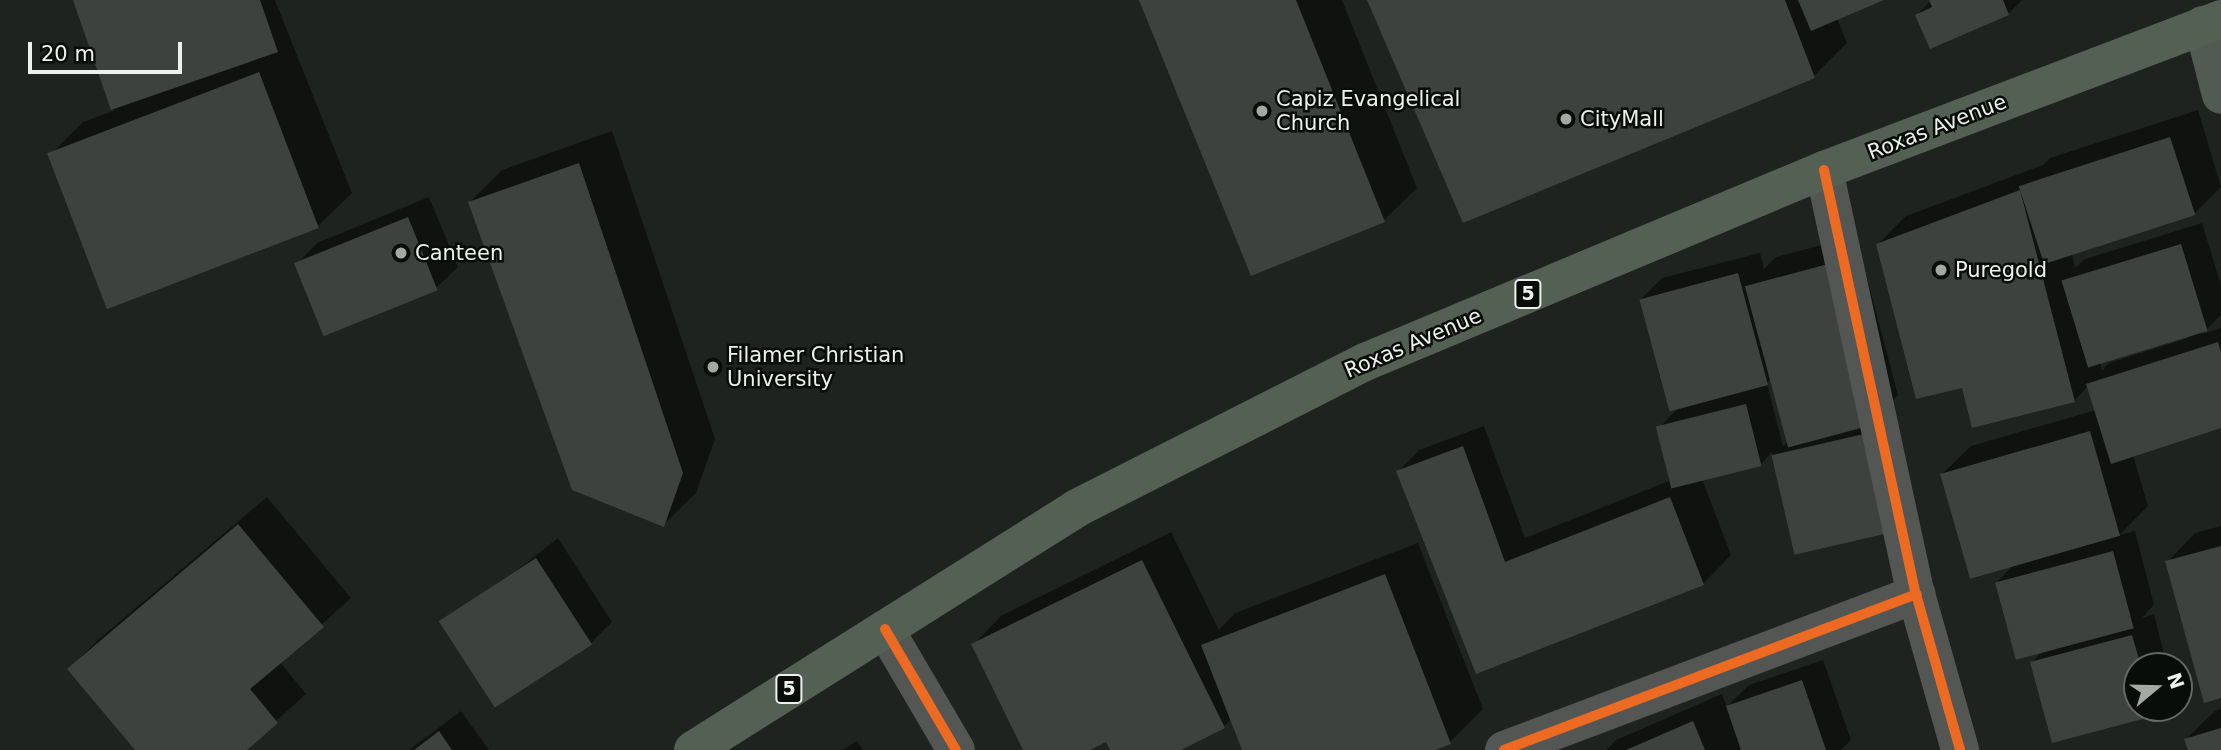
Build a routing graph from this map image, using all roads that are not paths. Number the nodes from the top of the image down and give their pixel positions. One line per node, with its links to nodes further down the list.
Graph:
1 (2212, 22): 2 (main road); 3 (highway, Roxas Avenue / 5)
2 (2221, 95)
3 (1824, 170): 4 (street); 5 (highway, Roxas Avenue / 5)
4 (1916, 594): 6 (street); 9 (street)
5 (885, 629): 7 (highway, Roxas Avenue / 5); 8 (street)
6 (1510, 749)
7 (692, 750)
8 (956, 750)
9 (1960, 750)

